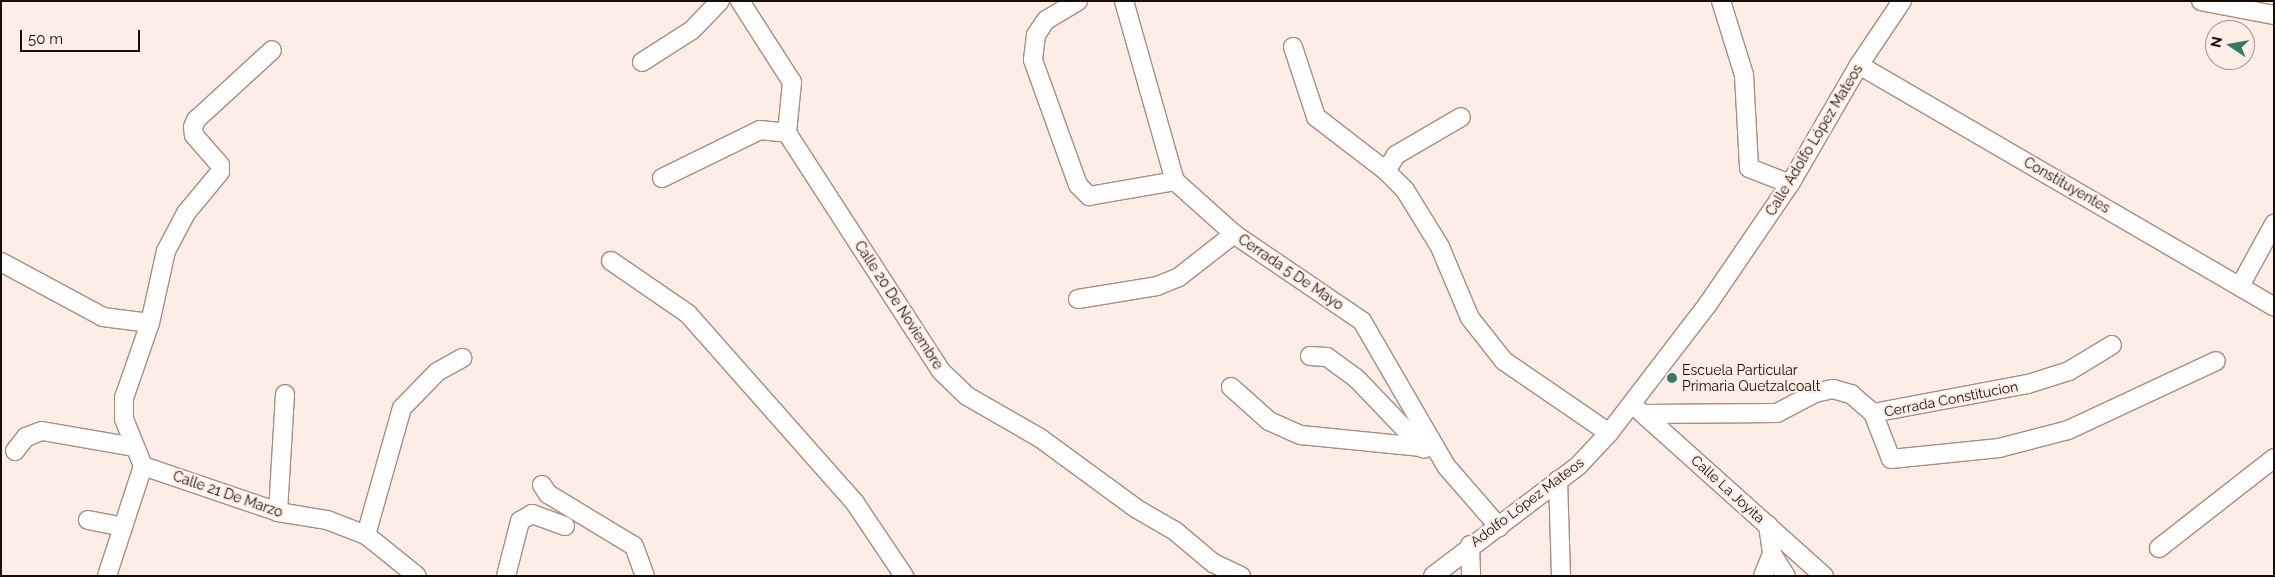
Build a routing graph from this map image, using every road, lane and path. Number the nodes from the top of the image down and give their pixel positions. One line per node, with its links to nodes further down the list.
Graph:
1 (720, 1): 11 (street)
2 (740, 1): 14 (street)
3 (1078, 1): 17 (street)
4 (1124, 1): 17 (street)
5 (1721, 1): 18 (street)
6 (1902, 1): 12 (street, Calle Adolfo López Mateos)
7 (2201, 1): 8 (street)
8 (2274, 16)
9 (1294, 46): 15 (street)
10 (272, 50): 27 (street)
11 (642, 62)
12 (1859, 65): 18 (street, Calle Adolfo López Mateos); 23 (street, Constituyentes)
13 (1461, 117): 15 (street)
14 (787, 133): 16 (street); 61 (street, Calle 20 De Noviembre)
15 (1386, 171): 36 (street)
16 (662, 178)
17 (1175, 181): 20 (street, Cerrada 5 De Mayo)
18 (1790, 184): 25 (street, Calle Adolfo López Mateos)
19 (2274, 224): 23 (street)
20 (1234, 234): 24 (street); 42 (street, Cerrada 5 De Mayo)
21 (611, 261): 60 (street)
22 (1, 262): 27 (street)
23 (2240, 286): 26 (street, Constituyentes)
24 (1078, 299)
25 (1708, 304): 34 (street, Adolfo López Mateos)
26 (2274, 307)
27 (150, 324): 37 (street)
28 (2112, 345): 35 (street, Cerrada Constitucion)
29 (1310, 356): 38 (street)
30 (462, 358): 51 (street)
31 (2216, 361): 35 (street, Cerrada Constitucion)
32 (1232, 387): 38 (street)
33 (285, 394): 45 (street)
34 (1637, 411): 35 (street); 36 (street, Adolfo López Mateos); 47 (street, Calle La Joyita)
35 (1873, 414)
36 (1609, 433): 43 (street, Adolfo López Mateos)
37 (134, 447): 39 (street); 41 (street)
38 (1421, 447): 42 (street)
39 (15, 451)
40 (2274, 458): 53 (street)
41 (143, 466): 45 (street, Calle 21 De Marzo); 49 (street)
42 (1446, 466): 50 (street, Cerrada 5 De Mayo)
43 (1558, 480): 50 (street, Adolfo López Mateos); 55 (street)
44 (542, 485): 59 (street)
45 (278, 512): 51 (street, Calle 21 De Marzo)
46 (88, 520): 49 (street)
47 (1768, 525): 54 (street); 66 (street, Calle La Joyita)
48 (565, 526): 58 (street)
49 (123, 527): 56 (street)
50 (1499, 527): 52 (street, Adolfo López Mateos)
51 (366, 535): 57 (street, Calle 21 De Marzo)
52 (1470, 545): 62 (street, Adolfo López Mateos); 63 (street)
53 (2159, 548)
54 (1772, 554): 64 (street); 65 (street)
55 (1562, 575)
56 (108, 576)
57 (417, 576)
58 (506, 576)
59 (645, 576)
60 (904, 576)
61 (1241, 576)
62 (1433, 576)
63 (1471, 576)
64 (1763, 576)
65 (1786, 576)
66 (1824, 576)

